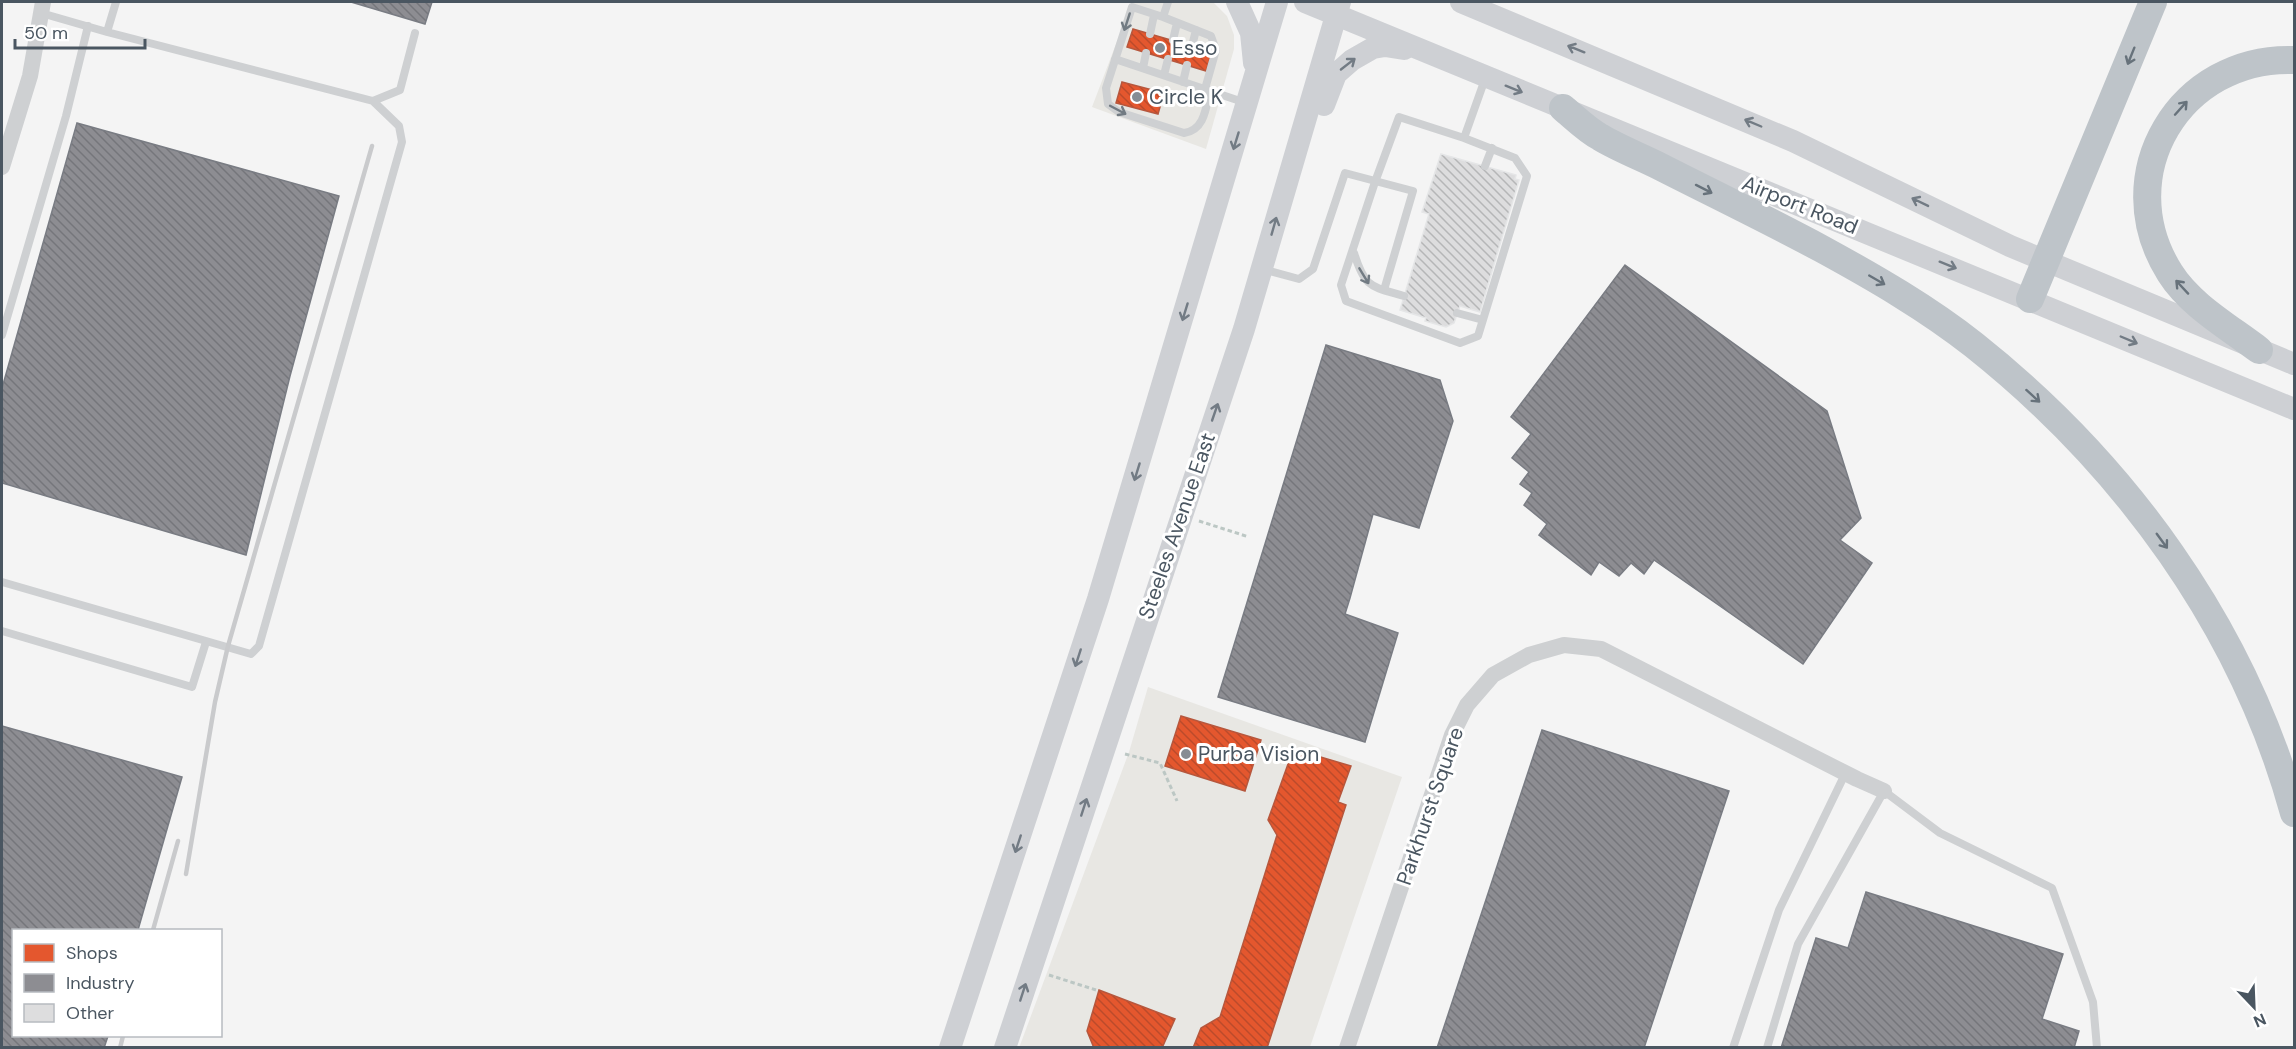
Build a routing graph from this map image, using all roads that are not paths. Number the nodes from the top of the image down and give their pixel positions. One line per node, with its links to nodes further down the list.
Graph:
1 (116, 2): 16 (lane)
2 (1168, 2): 11 (lane)
3 (1237, 2): 32 (main road)
4 (1277, 2): 32 (main road)
5 (1305, 2): 10 (main road, Airport Road)
6 (1461, 2): 15 (main road)
7 (1496, 2): 15 (main road)
8 (2153, 2): 42 (highway, one-way to 42)
9 (42, 7): 13 (lane); 39 (street)
10 (1338, 8): 24 (main road, Airport Road); 36 (main road, Steeles Avenue East)
11 (1159, 16): 12 (lane); 18 (lane); 22 (lane, one-way to 22)
12 (1177, 23): 14 (lane); 19 (lane)
13 (88, 26): 16 (lane); 49 (lane)
14 (1196, 30): 20 (lane); 31 (lane)
15 (1533, 31): 42 (main road, one-way to 15)
16 (107, 32): 33 (lane)
17 (415, 33): 33 (lane)
18 (1150, 34)
19 (1173, 40)
20 (1192, 46)
21 (1146, 53): 27 (lane)
22 (1115, 59): 27 (lane); 31 (lane, one-way to 31)
23 (1168, 59): 28 (lane)
24 (1440, 59): 29 (main road, Airport Road); 36 (main road, one-way to 24)
25 (2295, 60): 50 (highway, one-way to 25)
26 (1187, 65): 30 (lane)
27 (1143, 68): 28 (lane)
28 (1164, 75): 30 (lane)
29 (1486, 77): 34 (main road, Airport Road, one-way to 34); 35 (lane)
30 (1183, 82): 31 (lane)
31 (1208, 90): 32 (lane)
32 (1250, 94): 59 (main road, one-way to 59)
33 (373, 101): 55 (lane)
34 (1563, 108): 46 (main road, Airport Road, one-way to 46); 58 (highway, one-way to 58)
35 (1464, 138): 37 (lane); 40 (lane)
36 (1297, 146): 43 (main road, Steeles Avenue East, one-way to 36)
37 (1492, 148): 38 (lane); 48 (lane)
38 (1485, 166)
39 (2, 167)
40 (1375, 182): 41 (lane); 43 (lane); 44 (lane)
41 (1354, 252): 44 (lane, one-way to 44); 48 (lane)
42 (2046, 261): 46 (highway); 50 (main road)
43 (1261, 269): 60 (main road, Steeles Avenue East, one-way to 43)
44 (1384, 290): 45 (lane)
45 (1404, 296)
46 (2030, 299): 52 (main road, Airport Road, one-way to 52)
47 (1457, 313): 48 (lane)
48 (1483, 320)
49 (2, 335)
50 (2259, 350): 51 (main road)
51 (2295, 364)
52 (2295, 409)
53 (2, 582): 55 (lane)
54 (2, 631): 55 (lane)
55 (206, 642)
56 (1846, 772): 57 (street, Parkhurst Square); 61 (street, Parkhurst Square); 62 (lane)
57 (1884, 791): 63 (lane); 64 (lane)
58 (2295, 813)
59 (950, 1047)
60 (1005, 1047)
61 (1347, 1047)
62 (1733, 1047)
63 (1767, 1047)
64 (2097, 1047)

